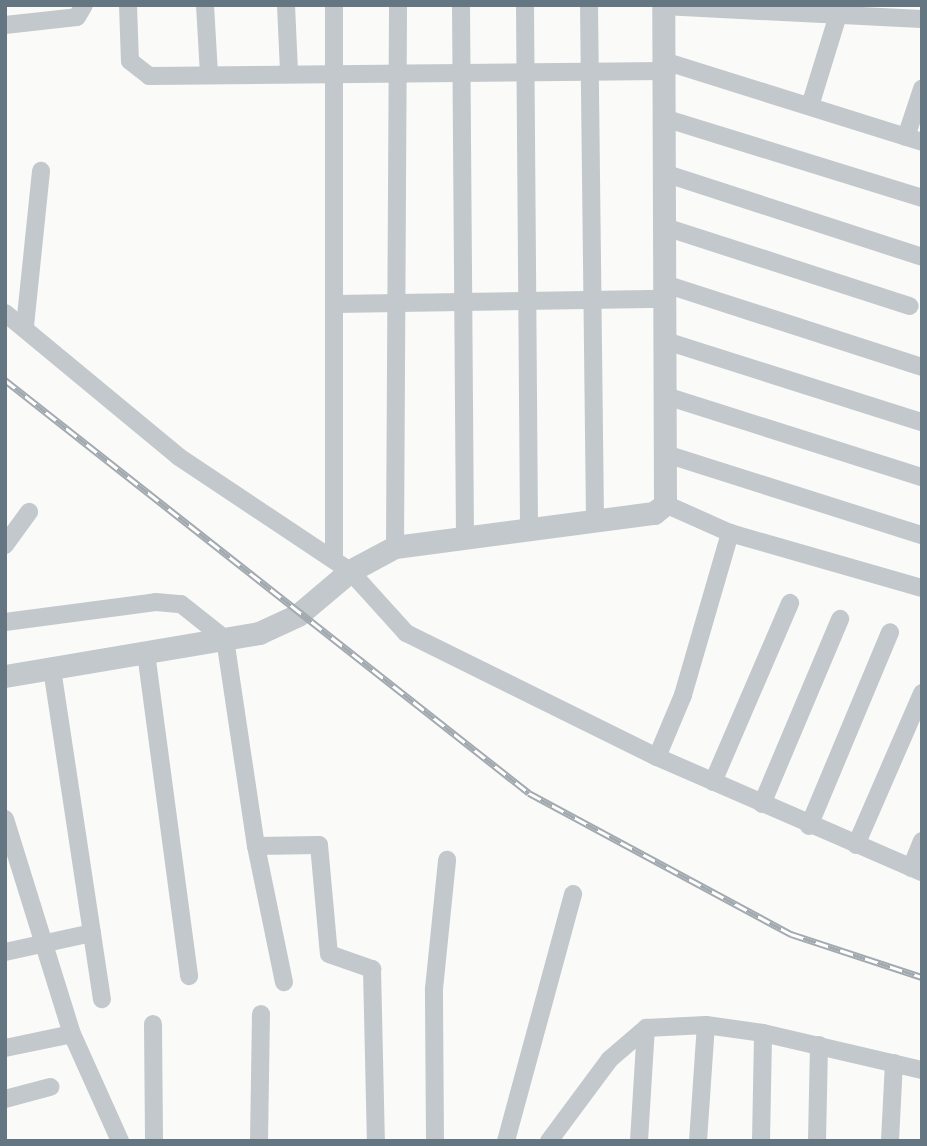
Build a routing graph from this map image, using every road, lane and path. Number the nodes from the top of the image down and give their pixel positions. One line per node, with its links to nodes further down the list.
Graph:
1 (85, 5): 14 (street)
2 (128, 5): 22 (street)
3 (205, 5): 22 (street)
4 (286, 5): 18 (street)
5 (334, 5): 16 (street)
6 (398, 5): 17 (street)
7 (461, 5): 21 (street)
8 (525, 5): 19 (street)
9 (589, 5): 20 (street)
10 (663, 6): 11 (street); 15 (street)
11 (745, 7): 12 (street)
12 (839, 12): 13 (street); 24 (street)
13 (922, 19)
14 (5, 25)
15 (664, 66): 20 (street); 24 (street); 25 (street)
16 (334, 69): 17 (street); 18 (street); 37 (street)
17 (397, 70): 21 (street); 34 (street)
18 (289, 71): 22 (street)
19 (524, 71): 20 (street); 21 (street); 35 (street)
20 (588, 71): 36 (street)
21 (462, 72): 33 (street)
22 (209, 74)
23 (922, 89): 26 (street)
24 (810, 106): 26 (street)
25 (664, 118): 28 (street); 29 (street)
26 (914, 139)
27 (41, 171): 40 (street)
28 (664, 173): 30 (street); 31 (street)
29 (922, 198)
30 (665, 227): 32 (street); 38 (street)
31 (922, 257)
32 (665, 292): 36 (street); 41 (street); 42 (street)
33 (463, 299): 34 (street); 35 (street); 53 (street)
34 (395, 300): 37 (street); 55 (street)
35 (526, 300): 36 (street); 50 (street)
36 (590, 300): 49 (street)
37 (335, 304): 56 (street)
38 (910, 306)
39 (5, 313): 40 (street)
40 (25, 326): 56 (street)
41 (666, 341): 43 (street); 44 (street)
42 (922, 367)
43 (666, 396): 45 (street); 46 (street)
44 (922, 422)
45 (666, 454): 47 (street); 52 (street)
46 (922, 477)
47 (665, 505): 49 (street); 51 (street)
48 (29, 512): 54 (street)
49 (594, 521): 50 (street)
50 (529, 530): 53 (street)
51 (730, 534): 57 (street); 67 (street)
52 (922, 535)
53 (465, 538): 55 (street)
54 (5, 545)
55 (395, 547): 56 (street)
56 (342, 565): 62 (street); 67 (street)
57 (922, 588)
58 (790, 603): 68 (street)
59 (840, 619): 69 (street)
60 (5, 622): 62 (street)
61 (890, 632): 71 (street)
62 (226, 639): 63 (street); 74 (street)
63 (146, 653): 64 (street); 81 (street)
64 (52, 669): 65 (street); 78 (street)
65 (6, 674)
66 (922, 693): 73 (street)
67 (657, 757): 68 (street)
68 (713, 782): 69 (street)
69 (762, 804): 71 (street)
70 (5, 819): 79 (street)
71 (809, 826): 73 (street)
72 (922, 841): 76 (street)
73 (856, 845): 76 (street)
74 (256, 846): 82 (street); 99 (street)
75 (447, 860): 100 (street)
76 (916, 870)
77 (573, 894): 101 (street)
78 (92, 933): 79 (street); 83 (street)
79 (44, 945): 80 (street); 89 (street)
80 (5, 952)
81 (189, 976)
82 (285, 982)
83 (102, 999)
84 (261, 1014): 98 (street)
85 (153, 1024): 97 (street)
86 (706, 1024): 87 (street); 88 (street); 104 (street)
87 (646, 1028): 102 (street); 103 (street)
88 (764, 1033): 90 (street); 105 (street)
89 (72, 1034): 91 (street); 96 (street)
90 (819, 1045): 92 (street); 106 (street)
91 (5, 1048)
92 (894, 1063): 93 (street); 107 (street)
93 (922, 1070)
94 (50, 1087): 95 (street)
95 (5, 1099)
96 (120, 1141)
97 (154, 1141)
98 (258, 1141)
99 (376, 1141)
100 (435, 1141)
101 (506, 1141)
102 (549, 1141)
103 (639, 1141)
104 (698, 1141)
105 (761, 1141)
106 (817, 1141)
107 (890, 1141)

